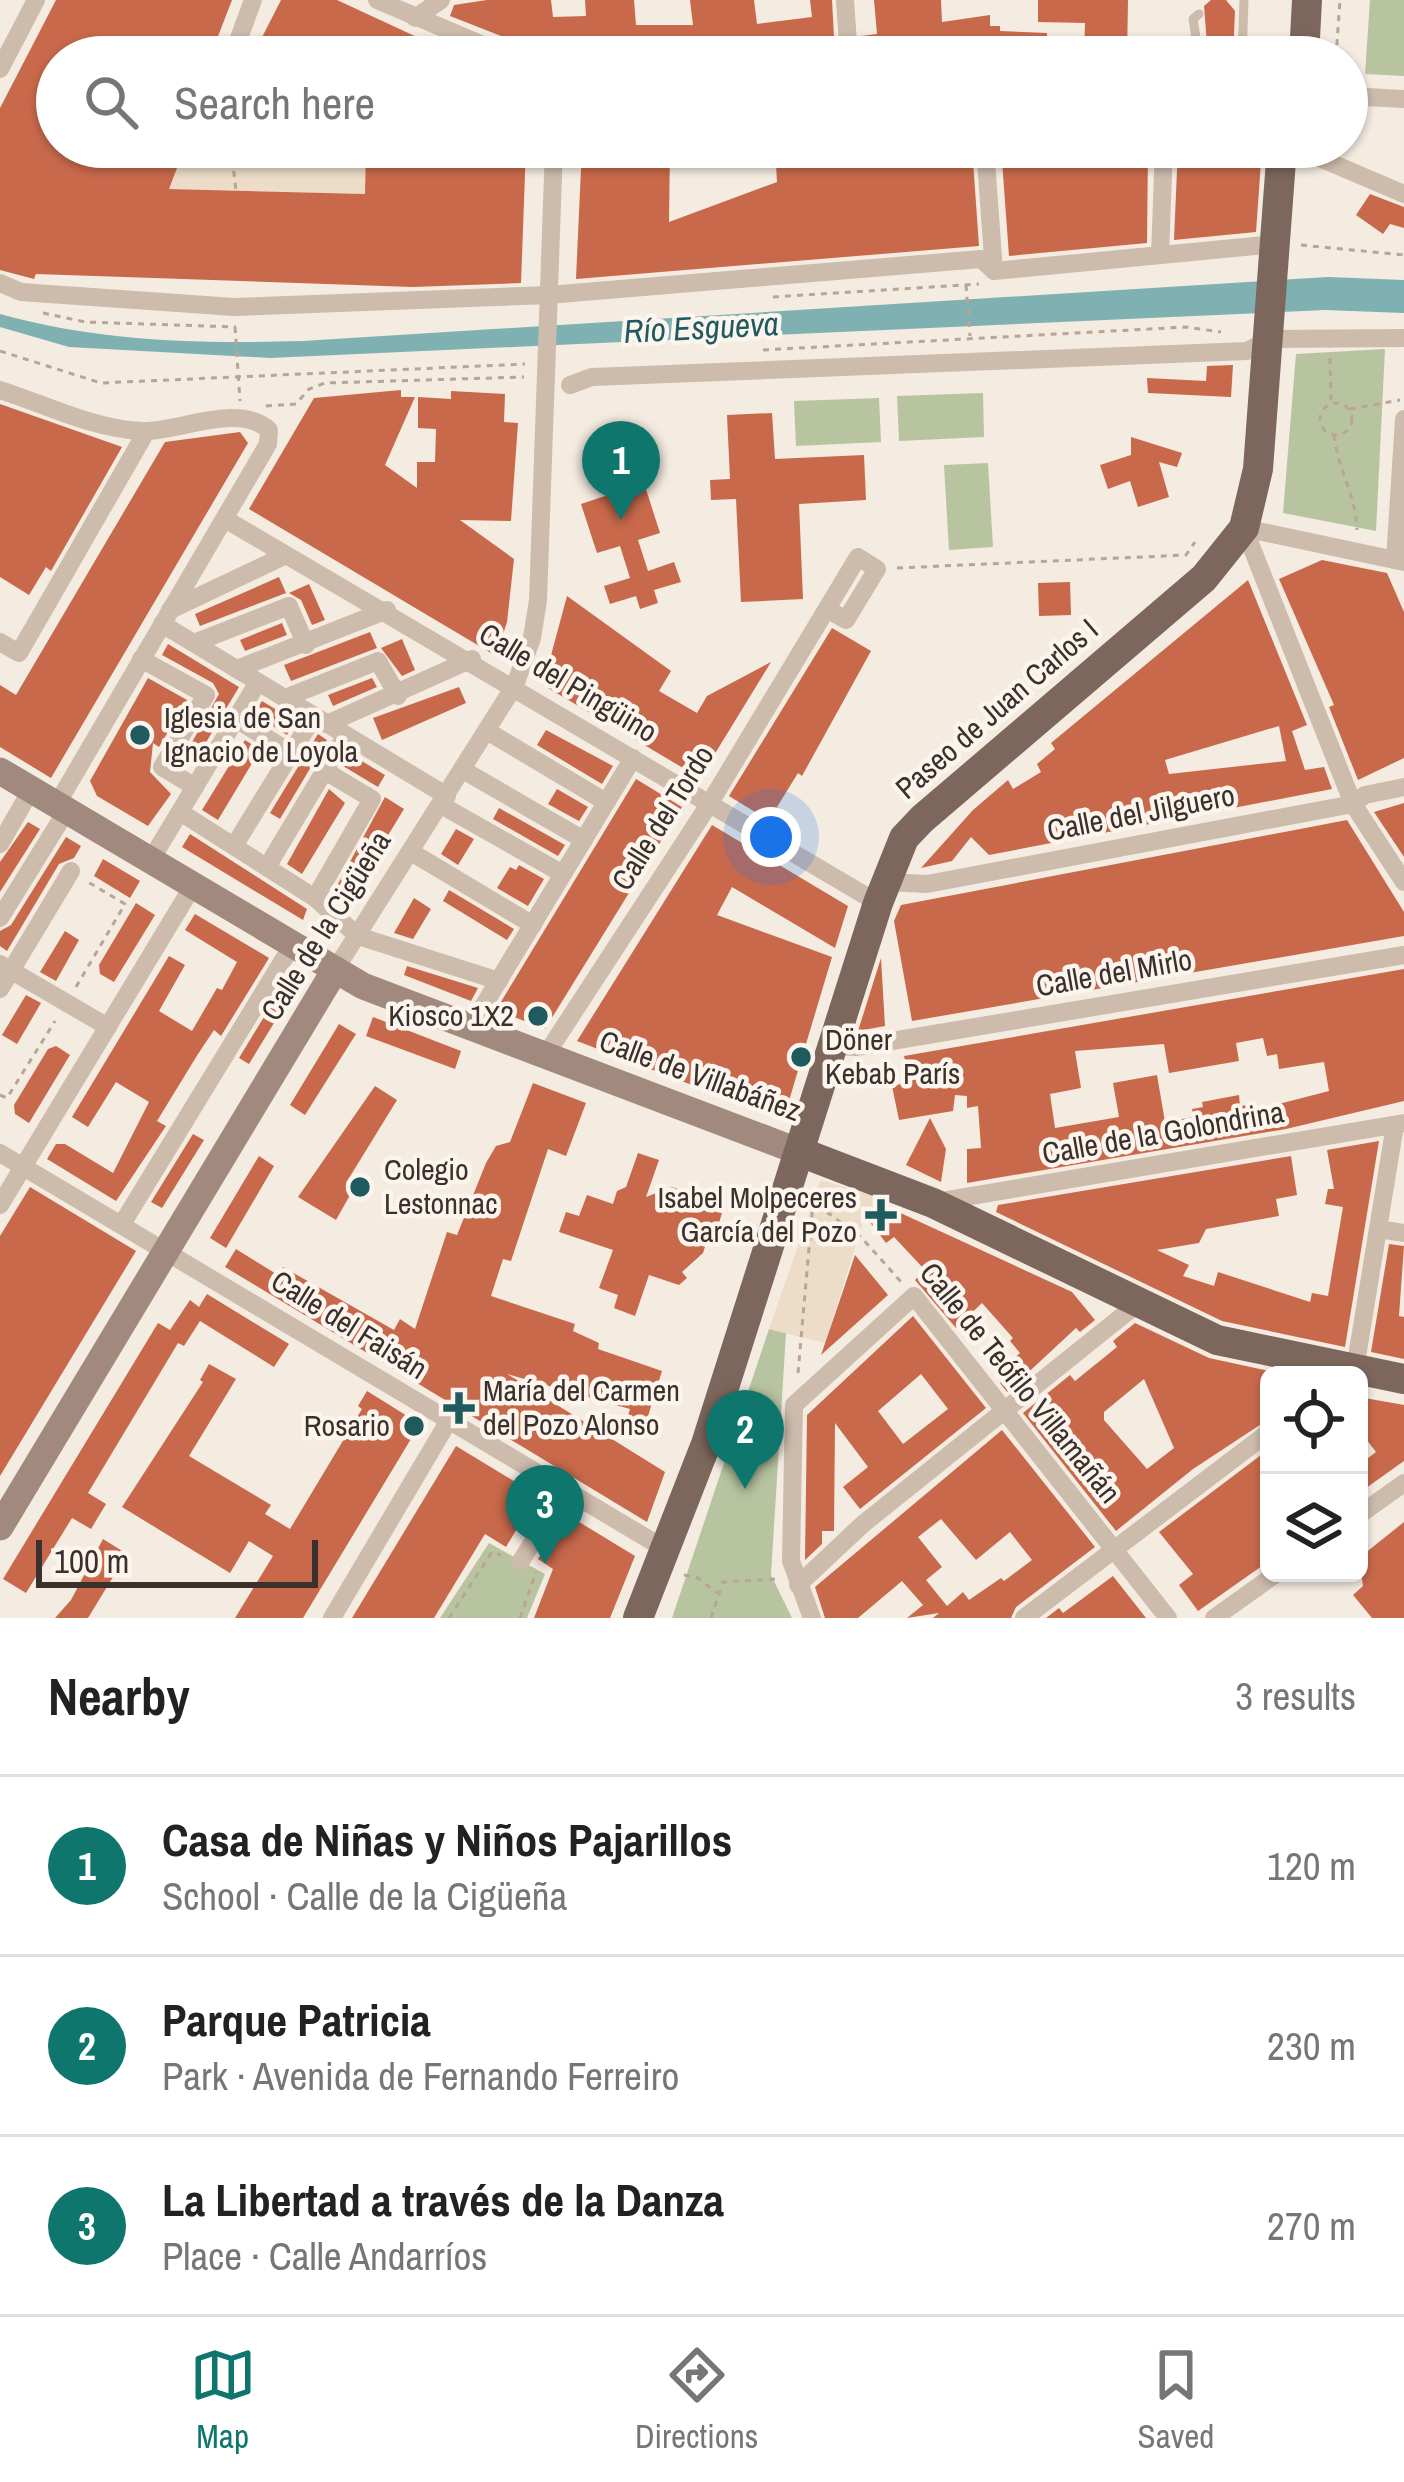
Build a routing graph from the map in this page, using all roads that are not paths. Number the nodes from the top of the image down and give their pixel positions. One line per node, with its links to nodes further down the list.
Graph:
1 (36, 0): 18 (street)
2 (253, 0): 11 (street)
3 (377, 0): 10 (street)
4 (441, 0): 10 (street)
5 (844, 0): 13 (street)
6 (1244, 0): 15 (lane)
7 (1287, 0): 16 (main road)
8 (1307, 0): 17 (main road)
9 (1199, 14): 14 (lane)
10 (415, 19): 12 (street)
11 (240, 36)
12 (458, 36)
13 (847, 36)
14 (1196, 36)
15 (1243, 36)
16 (1286, 36)
17 (1305, 36)
18 (0, 69)
19 (1368, 97): 20 (street)
20 (1404, 99)
21 (553, 168): 31 (street, Calle de la Cigüeña)
22 (987, 168): 29 (street)
23 (1163, 168): 28 (street)
24 (1281, 168): 27 (main road, Paseo de Juan Carlos I)
25 (1343, 168): 26 (street)
26 (1404, 194)
27 (1276, 244): 28 (street); 32 (main road, Paseo de Juan Carlos I)
28 (1160, 255): 29 (street)
29 (994, 271): 31 (street)
30 (0, 283): 31 (street)
31 (548, 303): 52 (street, Calle de la Cigüeña)
32 (1270, 333): 33 (street); 34 (street); 39 (main road, Paseo de Juan Carlos I)
33 (1404, 338)
34 (570, 385)
35 (0, 390): 37 (street)
36 (1404, 418): 41 (street)
37 (146, 432): 38 (street); 45 (street)
38 (225, 519): 40 (street, Calle del Pingüino); 44 (street)
39 (1244, 528): 41 (street); 72 (street); 86 (main road, Paseo de Juan Carlos I)
40 (286, 555): 43 (street, Calle del Pingüino); 44 (street)
41 (1400, 561)
42 (878, 569): 73 (street, Calle del Tordo)
43 (387, 610): 47 (street); 49 (street, Calle del Pingüino)
44 (166, 617): 46 (street); 48 (street)
45 (0, 642)
46 (194, 643): 47 (street); 50 (street)
47 (306, 645): 50 (street)
48 (141, 658): 53 (street); 74 (street)
49 (472, 659): 52 (street, Calle del Pingüino); 54 (street)
50 (231, 666): 51 (street); 53 (street)
51 (258, 682): 55 (street); 56 (street)
52 (514, 685): 58 (street, Calle de la Cigüeña); 61 (street, Calle del Pingüino)
53 (206, 694): 66 (street)
54 (398, 695): 55 (street); 57 (street)
55 (285, 698): 57 (street)
56 (236, 718): 60 (street); 66 (street)
57 (320, 720): 59 (street); 60 (street)
58 (487, 731): 63 (street, Calle de la Cigüeña); 71 (street)
59 (346, 735): 62 (street); 65 (street)
60 (291, 753): 78 (street)
61 (633, 758): 71 (street); 73 (street, Calle del Pingüino)
62 (325, 770): 69 (street); 81 (street)
63 (463, 770): 70 (street, Calle de la Cigüeña); 77 (street)
64 (0, 771): 68 (main road, Calle de Villabáñez)
65 (406, 773): 69 (street); 70 (street)
66 (195, 787): 75 (street)
67 (1404, 787): 72 (street, Calle del Jilguero)
68 (31, 790): 74 (main road, Calle de Villabáñez); 76 (street)
69 (372, 799): 87 (street)
70 (444, 801): 79 (street, Calle de la Cigüeña); 83 (street)
71 (606, 802): 77 (street)
72 (1353, 804): 84 (street); 86 (street, Calle del Jilguero)
73 (708, 806): 86 (street, Calle del Pingüino); 100 (street, Calle del Tordo)
74 (62, 807): 80 (main road, Calle de Villabáñez); 88 (street)
75 (180, 812): 78 (street); 80 (street)
76 (2, 838)
77 (584, 840): 83 (street)
78 (234, 847): 81 (street)
79 (411, 852): 89 (street); 90 (street, Calle de la Cigüeña)
80 (152, 858): 85 (main road, Calle de Villabáñez)
81 (267, 867): 87 (street)
82 (71, 872): 93 (street)
83 (563, 874): 89 (street)
84 (1404, 882)
85 (194, 884): 91 (main road, Calle de Villabáñez); 97 (street)
86 (882, 892): 99 (main road, Paseo de Juan Carlos I)
87 (315, 898): 90 (street)
88 (0, 919)
89 (532, 925): 95 (street)
90 (358, 936): 94 (street, Calle de la Cigüeña); 95 (street)
91 (292, 944): 94 (main road, Calle de Villabáñez); 107 (street)
92 (1404, 955): 99 (street, Calle del Mirlo)
93 (6, 967): 96 (street); 97 (street)
94 (335, 970): 98 (main road, Calle de Villabáñez); 110 (main road, Calle de la Cigüeña)
95 (499, 981): 98 (street)
96 (0, 989)
97 (108, 1027): 104 (street)
98 (470, 1028): 100 (main road, Calle de Villabáñez)
99 (833, 1046): 102 (main road, Paseo de Juan Carlos I)
100 (544, 1056): 102 (main road, Calle de Villabáñez)
101 (1400, 1124): 105 (street, Calle de la Golondrina); 108 (street)
102 (800, 1152): 105 (main road, Calle de Villabáñez); 123 (main road, Paseo de Juan Carlos I)
103 (0, 1153): 104 (street, Calle del Faisán)
104 (22, 1167): 106 (street); 107 (street, Calle del Faisán)
105 (933, 1202): 111 (main road, Calle de Villabáñez)
106 (0, 1204)
107 (122, 1224): 110 (street, Calle del Faisán)
108 (1379, 1229): 109 (street); 113 (street)
109 (1404, 1233)
110 (170, 1249): 117 (street, Calle del Faisán); 122 (main road, Calle de la Cigüeña)
111 (1136, 1305): 112 (main road, Calle de Villabáñez); 116 (street)
112 (1326, 1366)
113 (1352, 1366)
114 (1368, 1374): 115 (main road, Calle de Villabáñez)
115 (1404, 1379)
116 (1007, 1413): 124 (street, Calle de Teófilo Villamañán); 126 (street); 126 (street, Calle de Teófilo Villamañán)
117 (448, 1422): 120 (street, Calle del Faisán); 128 (street)
118 (1260, 1439): 124 (street)
119 (1404, 1483): 121 (street)
120 (564, 1492): 123 (street, Calle del Faisán); 125 (street)
121 (1368, 1509)
122 (0, 1527)
123 (665, 1549): 129 (main road, Paseo de Juan Carlos I)
124 (1116, 1550): 131 (street); 132 (street, Calle de Teófilo Villamañán)
125 (521, 1561)
126 (797, 1581): 130 (street)
127 (1264, 1582): 133 (street)
128 (332, 1618)
129 (638, 1618)
130 (812, 1618)
131 (1024, 1618)
132 (1168, 1618)
133 (1214, 1618)

